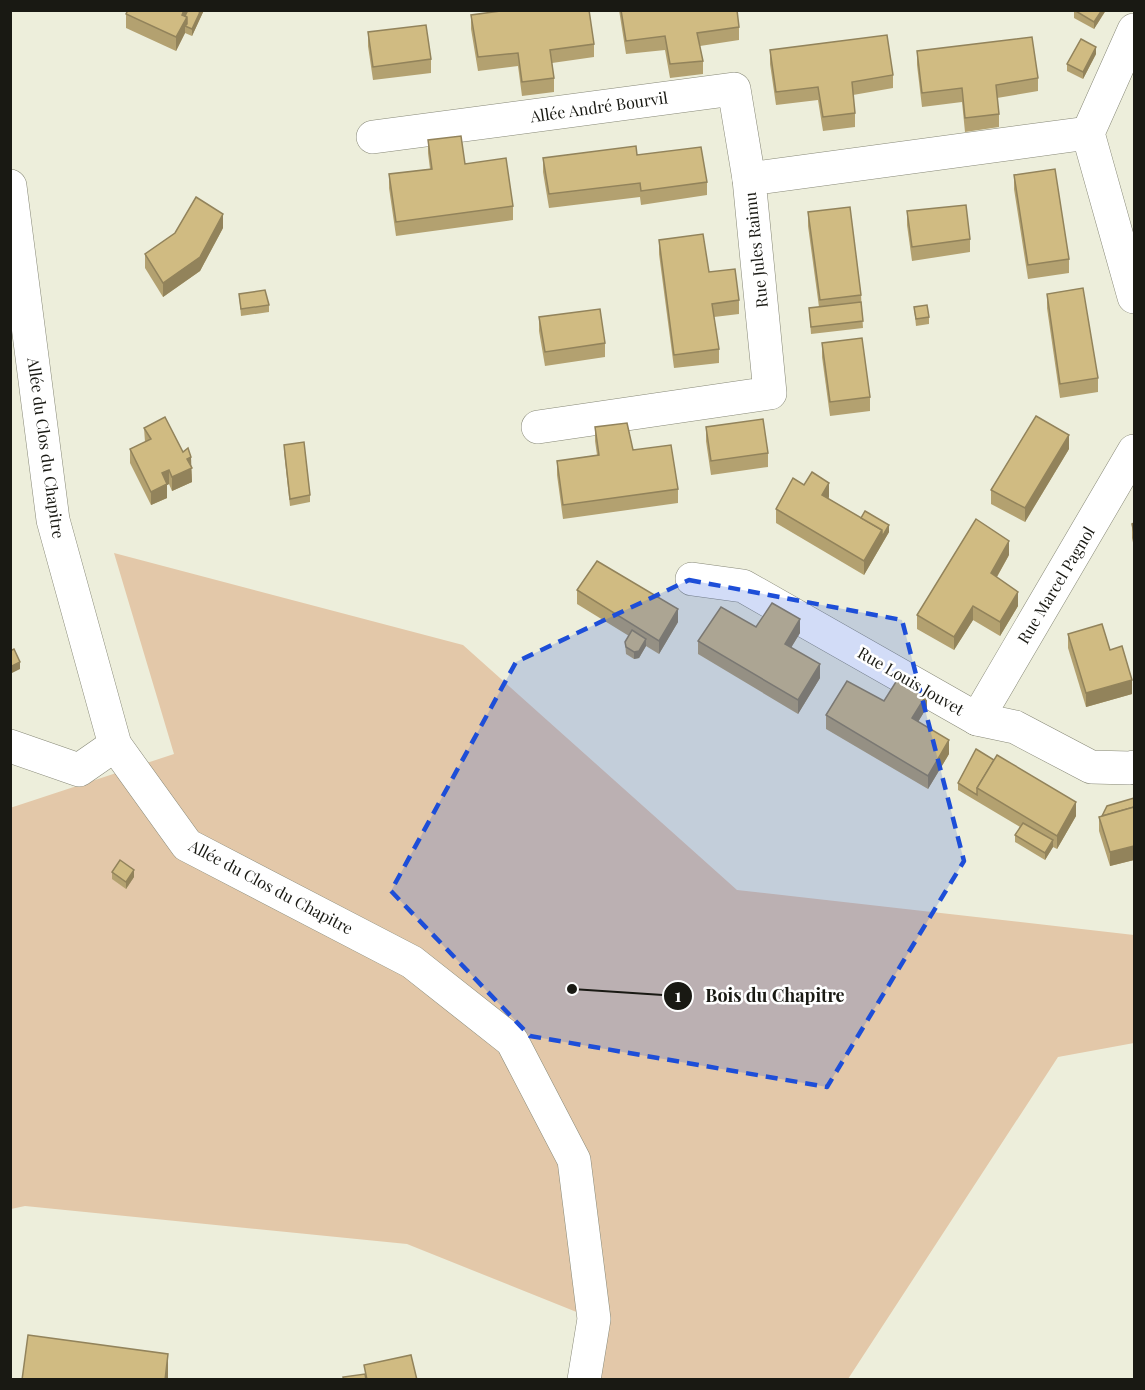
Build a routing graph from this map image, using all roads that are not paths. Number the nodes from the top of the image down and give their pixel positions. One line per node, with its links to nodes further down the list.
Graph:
1 (1134, 30): 2 (street)
2 (1088, 134): 4 (street, Rue Jules Raimu); 6 (street)
3 (373, 137): 4 (street, Allée André Bourvil)
4 (749, 179): 7 (street, Rue Jules Raimu)
5 (10, 186): 12 (street, Allée du Clos du Chapitre)
6 (1134, 297)
7 (538, 427)
8 (1134, 451): 9 (street, Rue Marcel Pagnol)
9 (1126, 482): 11 (street, Rue Marcel Pagnol)
10 (692, 579): 11 (street, Rue Louis Jouvet)
11 (978, 719): 14 (street, Rue Louis Jouvet)
12 (115, 745): 13 (street); 15 (street, Allée du Clos du Chapitre)
13 (10, 746)
14 (1134, 767)
15 (584, 1380)

